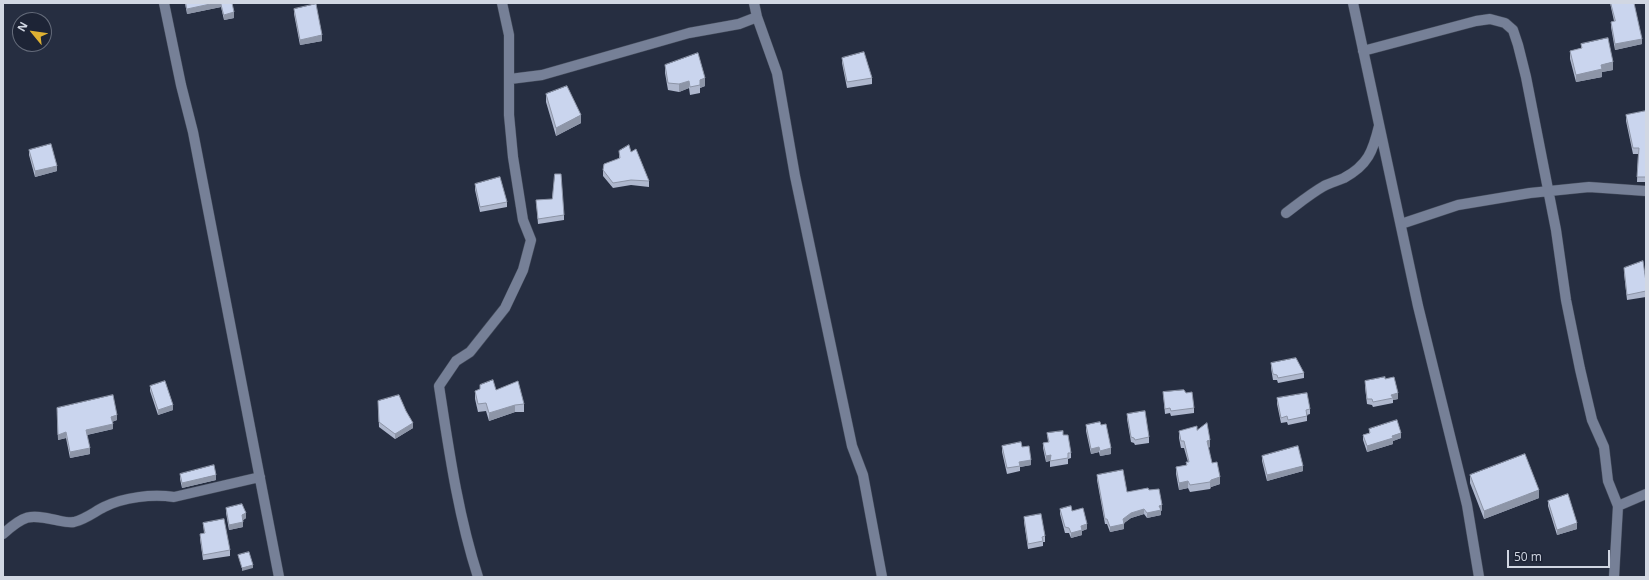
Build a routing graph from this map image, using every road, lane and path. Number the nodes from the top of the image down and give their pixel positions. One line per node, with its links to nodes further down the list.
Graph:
1 (164, 3): 13 (street)
2 (502, 3): 7 (street)
3 (754, 3): 5 (street)
4 (1353, 3): 6 (street)
5 (758, 18): 7 (street); 19 (street)
6 (1363, 50): 8 (street); 9 (street)
7 (510, 79): 18 (street)
8 (1380, 124): 11 (street); 12 (street)
9 (1549, 191): 10 (street); 12 (street); 15 (street)
10 (1646, 191)
11 (1286, 213)
12 (1401, 224): 20 (street)
13 (260, 477): 16 (street); 17 (street)
14 (1646, 494): 15 (street)
15 (1618, 506): 21 (street)
16 (3, 534)
17 (279, 577)
18 (478, 577)
19 (882, 577)
20 (1479, 577)
21 (1614, 577)

